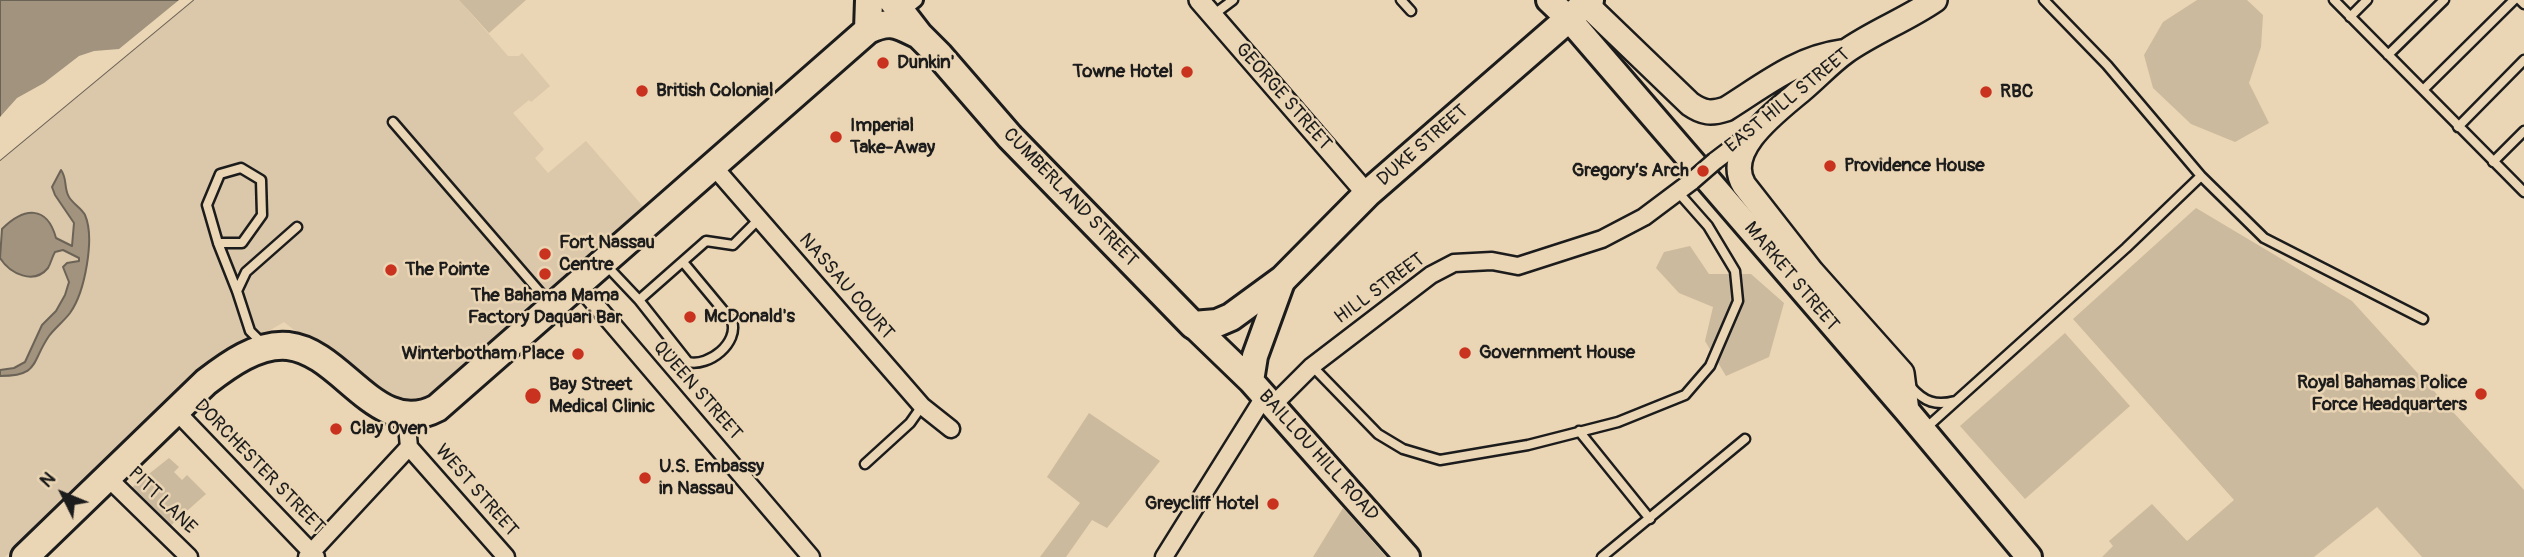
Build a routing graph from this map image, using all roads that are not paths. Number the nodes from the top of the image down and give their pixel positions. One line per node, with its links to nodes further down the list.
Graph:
1 (869, 0): 19 (highway)
2 (1199, 0): 17 (street, GEORGE STREET)
3 (1233, 0): 17 (lane)
4 (1401, 0): 16 (lane)
5 (1549, 0): 15 (main road, MARKET STREET)
6 (1935, 0): 21 (main road, EAST HILL STREET)
7 (2044, 0): 32 (lane)
8 (2334, 0): 18 (lane)
9 (2367, 0): 18 (lane)
10 (2444, 0): 22 (lane)
11 (2514, 0): 24 (lane)
12 (2520, 0): 14 (lane)
13 (903, 4): 20 (highway, CUMBERLAND STREET)
14 (2524, 4)
15 (1582, 8): 21 (main road); 35 (highway, DUKE STREET); 56 (main road, MARKET STREET)
16 (1411, 11)
17 (1212, 16): 35 (street, GEORGE STREET)
18 (2350, 17): 22 (lane)
19 (868, 30): 20 (highway, CUMBERLAND STREET); 31 (highway)
20 (919, 35): 47 (highway, CUMBERLAND STREET)
21 (1845, 52): 27 (main road, EAST HILL STREET)
22 (2388, 55): 24 (lane)
23 (2524, 60): 26 (lane)
24 (2423, 90): 26 (lane)
25 (393, 122): 45 (lane)
26 (2459, 127): 30 (lane)
27 (1758, 128): 29 (street, EAST HILL STREET); 51 (main road)
28 (2524, 131): 30 (lane)
29 (1715, 161): 33 (street, HILL STREET, bridge)
30 (2493, 162): 34 (lane)
31 (713, 167): 36 (street, NASSAU COURT); 40 (highway)
32 (2201, 176): 46 (lane); 53 (lane)
33 (1678, 192): 50 (street, HILL STREET); 60 (lane)
34 (2524, 192)
35 (1367, 194): 41 (highway, DUKE STREET)
36 (759, 219): 39 (lane); 54 (street, NASSAU COURT)
37 (297, 227): 43 (lane)
38 (218, 243): 38 (lane); 43 (lane)
39 (683, 261): 44 (lane); 44 (lane)
40 (603, 262): 42 (highway); 44 (lane)
41 (1283, 279): 47 (highway, DUKE STREET); 52 (main road, DUKE STREET)
42 (578, 284): 45 (highway); 70 (street, QUEEN STREET)
43 (237, 291): 48 (lane)
44 (639, 300)
45 (553, 308): 57 (highway)
46 (2423, 319)
47 (1193, 325): 49 (main road, CUMBERLAND STREET)
48 (266, 348): 55 (highway); 57 (highway)
49 (1226, 357): 52 (main road, BAILLOU HILL ROAD)
50 (1312, 366): 52 (street, HILL STREET); 60 (lane)
51 (1902, 373): 53 (lane); 56 (main road)
52 (1263, 395): 71 (street, HILL STREET); 72 (main road, BAILLOU HILL ROAD)
53 (1956, 401): 59 (lane)
54 (922, 406): 58 (street, NASSAU COURT); 63 (lane)
55 (175, 410): 64 (highway); 66 (street, DORCHESTER STREET)
56 (1907, 411): 59 (main road, MARKET STREET)
57 (402, 415): 62 (street, WEST STREET)
58 (951, 429)
59 (1923, 430): 74 (main road, MARKET STREET)
60 (1579, 431): 65 (lane)
61 (1745, 439): 65 (lane)
62 (409, 447): 66 (street); 69 (street, WEST STREET)
63 (865, 464)
64 (106, 476): 67 (highway); 68 (street, PITT LANE)
65 (1650, 519): 73 (lane)
66 (312, 556)
67 (25, 557)
68 (189, 557)
69 (506, 557)
70 (811, 557)
71 (1164, 557)
72 (1407, 557)
73 (1602, 557)
74 (2029, 557)

